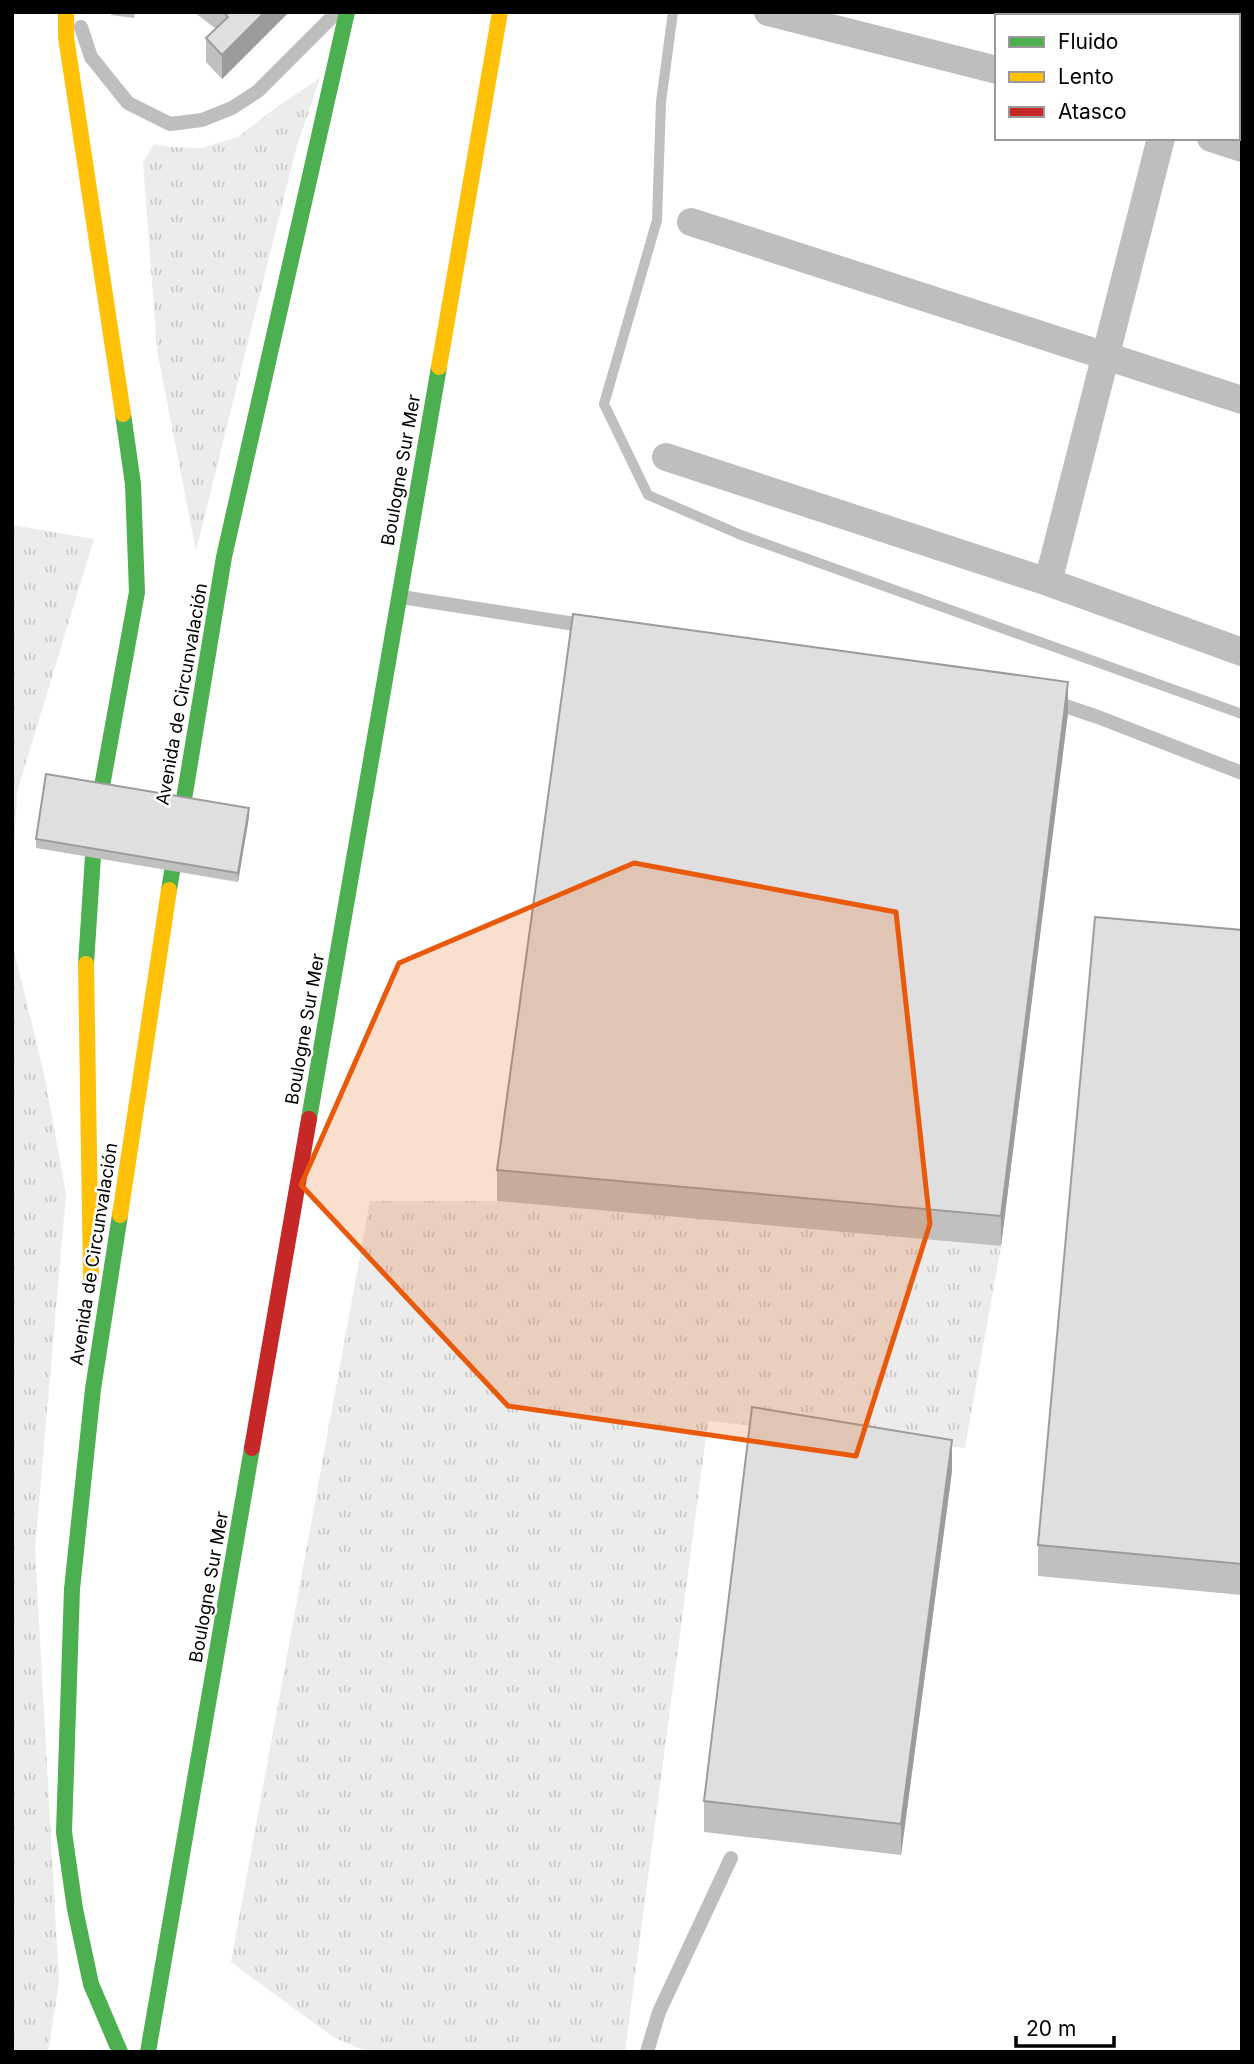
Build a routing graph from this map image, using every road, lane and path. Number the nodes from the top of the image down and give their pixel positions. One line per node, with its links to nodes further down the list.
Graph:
1 (66, 12): 21 (street, Avenida de Circunvalación)
2 (77, 12): 3 (lane)
3 (337, 12)
4 (347, 12): 21 (street, Avenida de Circunvalación)
5 (500, 12): 16 (street, Boulogne Sur Mer)
6 (768, 12): 7 (street)
7 (995, 69)
8 (1161, 140): 12 (street)
9 (1217, 140): 10 (street)
10 (1242, 148)
11 (691, 222): 12 (street)
12 (1107, 358): 13 (street); 15 (street)
13 (1242, 400)
14 (666, 457): 15 (street)
15 (1048, 582): 18 (street)
16 (399, 596): 17 (lane); 24 (street, Boulogne Sur Mer)
17 (604, 628)
18 (1242, 652)
19 (1037, 698): 20 (lane)
20 (1242, 773)
21 (93, 1389): 23 (street, Avenida de Circunvalación)
22 (730, 1858): 25 (lane)
23 (120, 2052)
24 (148, 2052)
25 (647, 2052)

